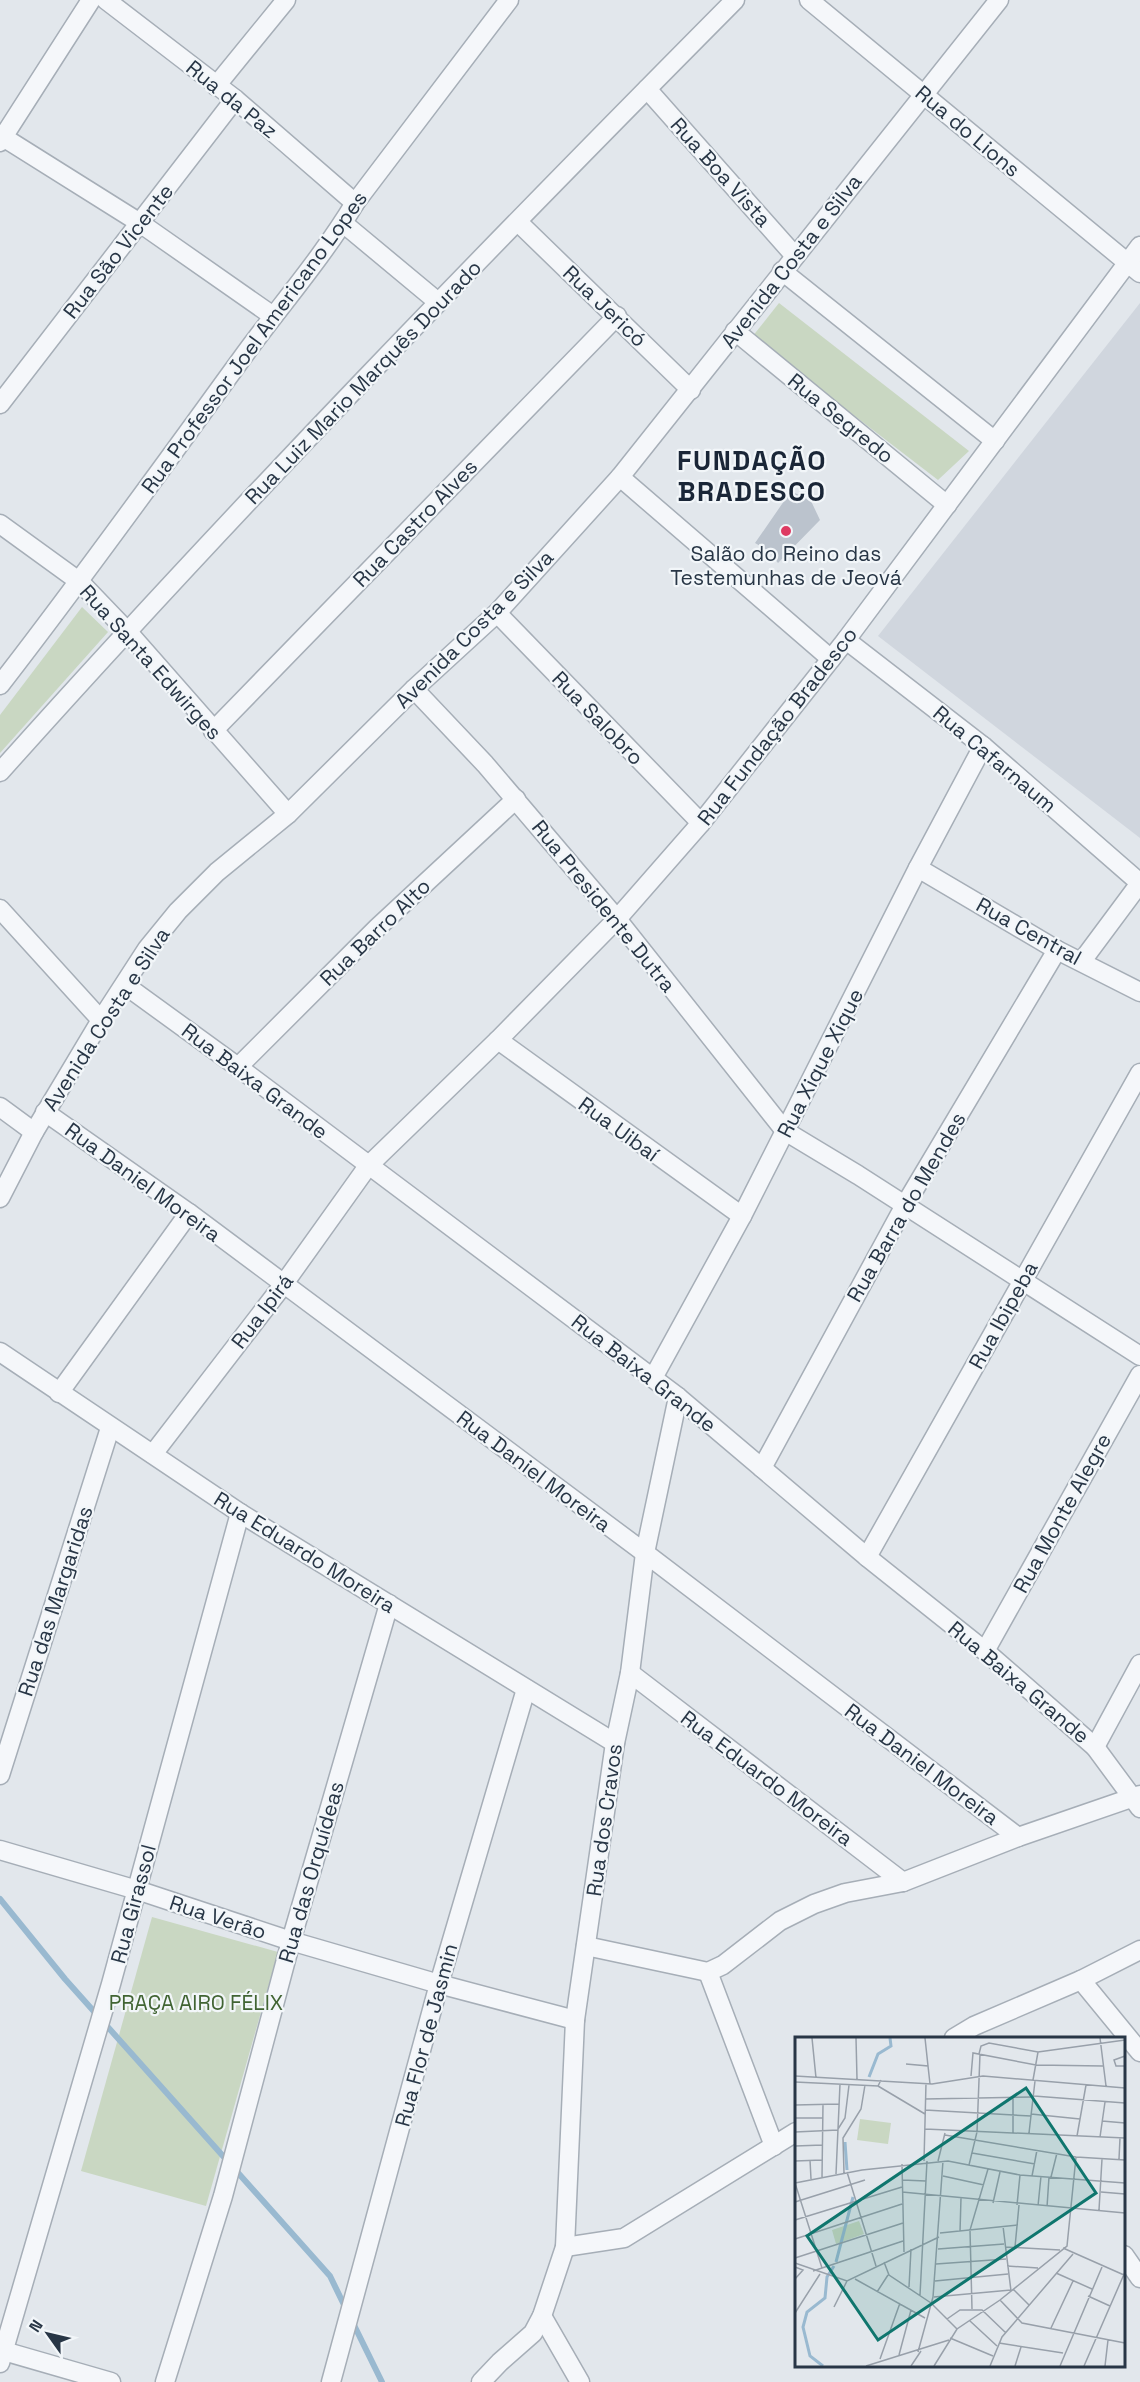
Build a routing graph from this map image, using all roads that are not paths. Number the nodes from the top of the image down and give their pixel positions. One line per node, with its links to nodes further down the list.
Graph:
1 (91, 0): 12 (street)
2 (106, 0): 8 (street, Rua da Paz)
3 (286, 0): 8 (street)
4 (509, 0): 13 (street, Rua Professor Joel Americano Lopes)
5 (735, 0): 9 (street, Rua Luiz Mario Marquês Dourado)
6 (809, 0): 10 (street, Rua do Lions)
7 (999, 0): 10 (street, Avenida Costa e Silva)
8 (216, 86): 11 (street, Rua da Paz)
9 (647, 89): 14 (street, Rua Luiz Mario Marquês Dourado); 18 (street, Rua Boa Vista)
10 (923, 94): 18 (street, Avenida Costa e Silva); 19 (street, Rua do Lions)
11 (235, 99): 13 (street, Rua da Paz); 15 (street, Rua São Vicente)
12 (2, 139): 15 (street)
13 (355, 203): 16 (street, Rua Professor Joel Americano Lopes)
14 (518, 222): 21 (street, Rua Luiz Mario Marquês Dourado); 23 (street, Rua Jericó)
15 (140, 223): 22 (street); 26 (street, Rua São Vicente)
16 (343, 223): 21 (street); 22 (street, Rua Professor Joel Americano Lopes)
17 (1140, 246): 19 (street, Rua Fundação Bradesco)
18 (795, 256): 20 (street, Avenida Costa e Silva)
19 (1134, 268): 27 (street, Rua Fundação Bradesco)
20 (782, 271): 24 (street, Avenida Costa e Silva); 27 (street)
21 (438, 302): 33 (street, Rua Luiz Mario Marquês Dourado)
22 (273, 316): 31 (street, Rua Professor Joel Americano Lopes)
23 (617, 316): 25 (street, Rua Jericó); 38 (street, Rua Castro Alves)
24 (735, 332): 25 (street, Avenida Costa e Silva); 29 (street, Rua Segredo)
25 (691, 390): 28 (street, Avenida Costa e Silva)
26 (0, 404)
27 (995, 441): 29 (street, Rua Fundação Bradesco)
28 (620, 477): 32 (street, Avenida Costa e Silva); 35 (street)
29 (947, 505): 34 (street, Rua Fundação Bradesco)
30 (0, 524): 31 (street, Rua Santa Edwirges)
31 (80, 582): 33 (street, Rua Santa Edwirges); 36 (street, Rua Professor Joel Americano Lopes)
32 (496, 613): 37 (street, Avenida Costa e Silva); 43 (street, Rua Salobro)
33 (127, 630): 38 (street, Rua Santa Edwirges); 40 (street, Rua Luiz Mario Marquês Dourado)
34 (846, 640): 35 (street, Rua Fundação Bradesco); 39 (street, Rua Cafarnaum)
35 (831, 658): 43 (street, Rua Fundação Bradesco)
36 (0, 685)
37 (414, 689): 41 (street, Rua Presidente Dutra); 42 (street, Avenida Costa e Silva)
38 (213, 731): 42 (street, Rua Santa Edwirges)
39 (983, 746): 44 (street, Rua Xique Xique); 45 (street, Rua Cafarnaum)
40 (0, 772)
41 (516, 799): 47 (street, Rua Presidente Dutra); 54 (street, Rua Barro Alto)
42 (288, 814): 50 (street, Avenida Costa e Silva)
43 (701, 823): 47 (street, Rua Fundação Bradesco)
44 (918, 868): 48 (street, Rua Central); 58 (street, Rua Xique Xique)
45 (1140, 883): 49 (street)
46 (0, 909): 52 (street)
47 (617, 919): 53 (street, Rua Fundação Bradesco); 58 (street, Rua Presidente Dutra)
48 (1057, 950): 49 (street, Rua Central); 62 (street, Rua Barra do Mendes)
49 (1082, 961): 51 (street, Rua Central)
50 (124, 985): 52 (street, Avenida Costa e Silva); 54 (street, Rua Baixa Grande)
51 (1140, 992)
52 (101, 1020): 57 (street, Avenida Costa e Silva)
53 (498, 1040): 60 (street, Rua Fundação Bradesco); 64 (street, Rua Uibaí)
54 (238, 1067): 60 (street, Rua Baixa Grande)
55 (1140, 1073): 65 (street, Rua Ibipeba)
56 (0, 1107): 59 (street)
57 (45, 1112): 59 (street, Avenida Costa e Silva); 63 (street, Rua Daniel Moreira)
58 (785, 1131): 62 (street, Rua Presidente Dutra); 64 (street, Rua Xique Xique)
59 (34, 1132): 61 (street, Avenida Costa e Silva)
60 (368, 1166): 66 (street, Rua Ipirá); 70 (street, Rua Baixa Grande)
61 (0, 1198)
62 (905, 1205): 65 (street, Rua Presidente Dutra); 75 (street, Rua Barra do Mendes)
63 (189, 1213): 66 (street, Rua Daniel Moreira); 71 (street)
64 (742, 1216): 70 (street, Rua Xique Xique)
65 (1022, 1280): 68 (street, Rua Presidente Dutra); 78 (street, Rua Ibipeba)
66 (283, 1285): 74 (street, Rua Ipirá); 77 (street, Rua Daniel Moreira)
67 (0, 1352): 71 (street, Rua Eduardo Moreira)
68 (1140, 1356)
69 (1140, 1375): 80 (street, Rua Monte Alegre)
70 (652, 1377): 72 (street, Rua Baixa Grande)
71 (59, 1393): 73 (street, Rua Eduardo Moreira)
72 (678, 1397): 75 (street, Rua Baixa Grande); 77 (street, Rua dos Cravos)
73 (110, 1428): 74 (street, Rua Eduardo Moreira); 86 (street, Rua das Margaridas)
74 (153, 1454): 76 (street, Rua Eduardo Moreira)
75 (762, 1468): 78 (street, Rua Baixa Grande)
76 (240, 1513): 79 (street, Rua Eduardo Moreira); 91 (street, Rua Girassol)
77 (645, 1553): 82 (street, Rua dos Cravos); 88 (street, Rua Daniel Moreira)
78 (867, 1557): 80 (street, Rua Baixa Grande)
79 (388, 1604): 83 (street, Rua Eduardo Moreira); 92 (street, Rua das Orquídeas)
80 (985, 1651): 85 (street, Rua Baixa Grande)
81 (1140, 1664): 85 (street)
82 (630, 1673): 84 (street, Rua dos Cravos); 90 (street, Rua Eduardo Moreira)
83 (526, 1689): 84 (street, Rua Eduardo Moreira); 97 (street, Rua Flor de Jasmin)
84 (615, 1743): 93 (street, Rua dos Cravos)
85 (1095, 1747): 87 (street, Rua Baixa Grande)
86 (0, 1775)
87 (1137, 1800): 88 (street)
88 (1018, 1837): 90 (street)
89 (0, 1850): 91 (street, Rua Verão)
90 (903, 1882): 95 (street)
91 (137, 1890): 92 (street, Rua Verão); 108 (street, Rua Girassol)
92 (291, 1941): 97 (street, Rua Verão); 110 (street, Rua das Orquídeas)
93 (586, 1946): 95 (street); 98 (street, Rua dos Cravos)
94 (1140, 1950): 96 (street)
95 (708, 1972): 103 (street)
96 (1081, 1980): 99 (street); 101 (street)
97 (439, 1984): 98 (street, Rua Verão); 111 (street, Rua Flor de Jasmin)
98 (575, 2020): 104 (street, Rua dos Cravos)
99 (977, 2032): 100 (street)
100 (958, 2037)
101 (1140, 2052)
102 (795, 2133): 103 (street)
103 (774, 2146): 104 (street)
104 (566, 2247): 107 (street, Rua dos Cravos)
105 (1125, 2256): 106 (street)
106 (1140, 2277)
107 (542, 2316): 112 (street, Rua dos Cravos); 113 (street)
108 (1, 2355): 109 (street)
109 (111, 2382)
110 (165, 2382)
111 (332, 2382)
112 (481, 2382)
113 (580, 2382)

